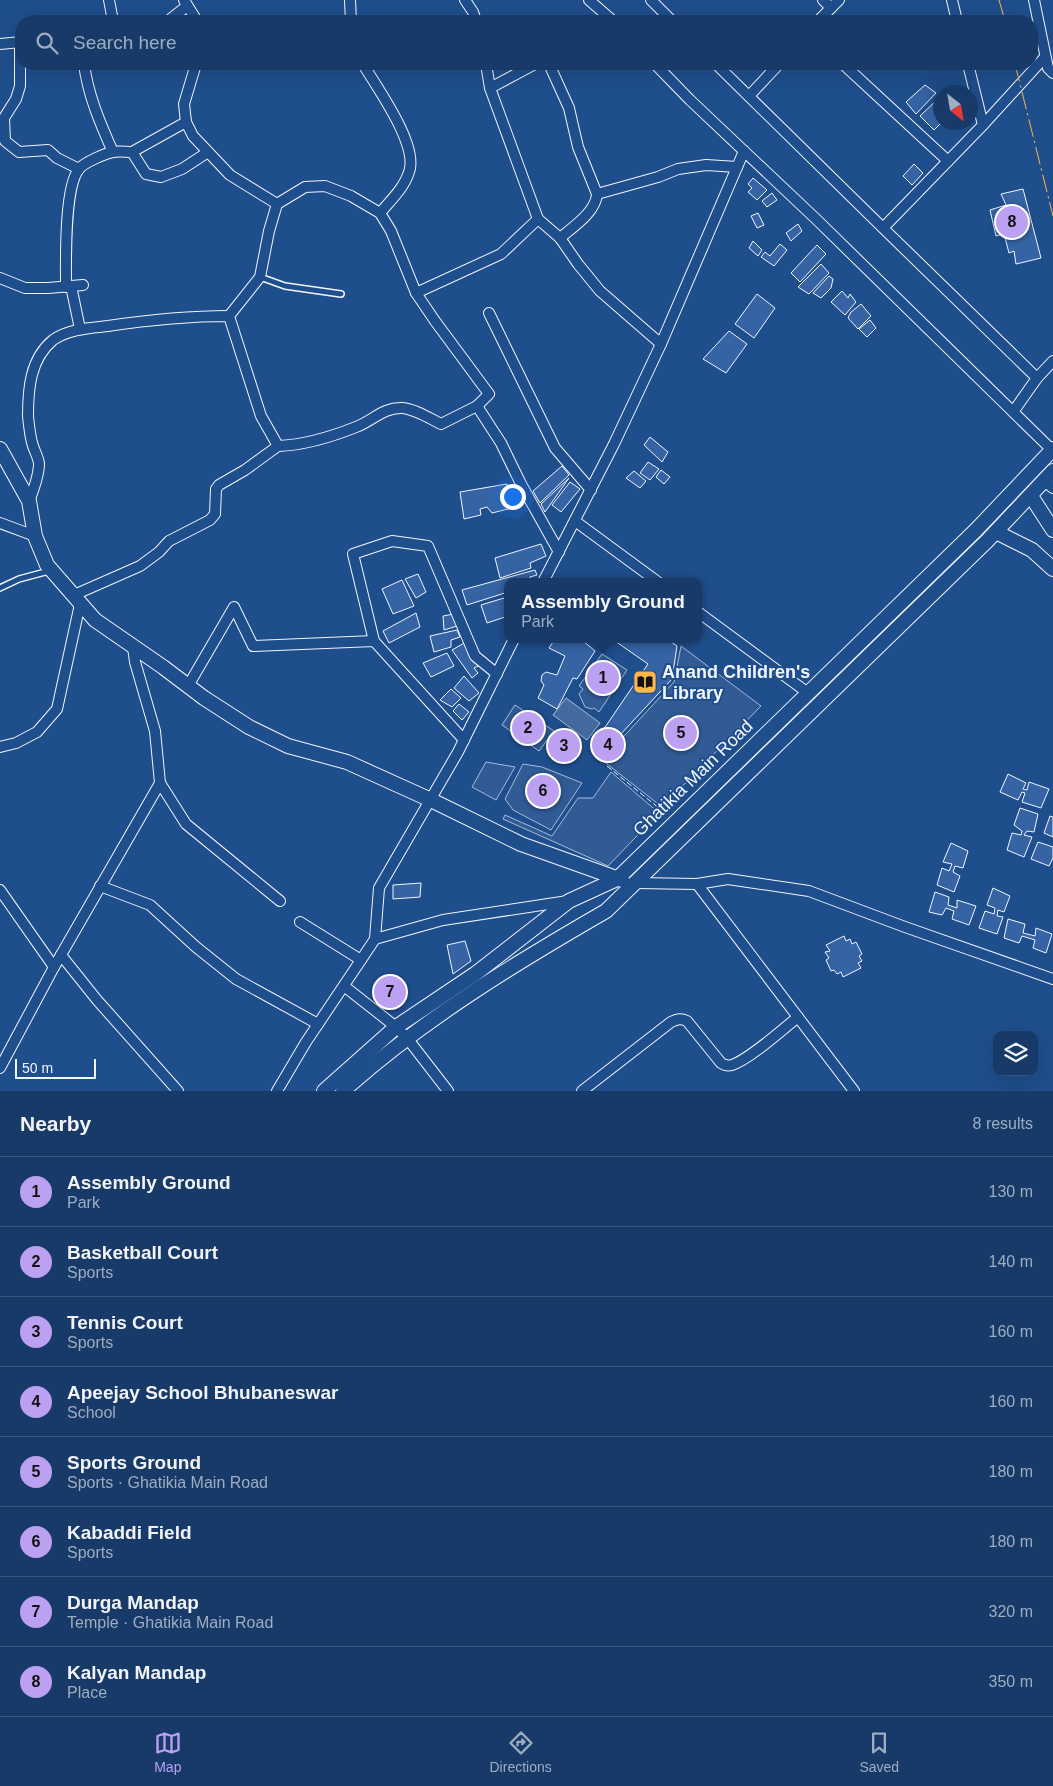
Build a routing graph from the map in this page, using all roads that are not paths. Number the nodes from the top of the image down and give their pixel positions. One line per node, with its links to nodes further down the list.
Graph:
1 (109, 0): 12 (street)
2 (350, 0): 15 (street)
3 (465, 0): 16 (street)
4 (651, 0): 18 (street)
5 (823, 0): 11 (street)
6 (839, 0): 11 (street)
7 (952, 0): 20 (street)
8 (1034, 0): 21 (street)
9 (592, 1): 17 (street)
10 (185, 3): 13 (street); 14 (street)
11 (831, 8): 19 (street)
12 (112, 15)
13 (174, 15)
14 (193, 15)
15 (351, 15)
16 (474, 15)
17 (607, 15)
18 (666, 15)
19 (824, 15)
20 (956, 15)
21 (1037, 15)
22 (1038, 19): 25 (street)
23 (15, 43): 24 (street)
24 (0, 44)
25 (1046, 57): 26 (street); 40 (street)
26 (1038, 66)
27 (20, 70): 45 (street)
28 (85, 70): 47 (street)
29 (194, 70): 43 (street)
30 (368, 70): 55 (street)
31 (487, 70): 41 (street)
32 (524, 70): 41 (street)
33 (552, 70): 53 (street)
34 (661, 70): 46 (street)
35 (722, 70): 42 (street)
36 (773, 70): 42 (street)
37 (849, 70): 50 (street)
38 (969, 70): 44 (street)
39 (1034, 70): 44 (street)
40 (1053, 73)
41 (490, 88): 56 (street)
42 (749, 96): 57 (street)
43 (186, 122): 48 (street); 49 (street)
44 (983, 125): 50 (street)
45 (3, 142): 52 (street)
46 (744, 151): 51 (street); 72 (street)
47 (113, 152): 48 (street); 52 (street)
48 (132, 152): 49 (street)
49 (208, 152): 54 (street)
50 (948, 161): 57 (street)
51 (737, 167): 53 (street); 68 (street)
52 (79, 169): 62 (street)
53 (597, 194): 58 (street)
54 (278, 204): 55 (street); 59 (street)
55 (380, 213): 63 (street)
56 (538, 219): 58 (street); 63 (street)
57 (883, 228): 70 (street)
58 (560, 238): 68 (street)
59 (260, 277): 64 (lane); 66 (street)
60 (0, 278): 62 (street)
61 (83, 285): 62 (street)
62 (69, 287): 67 (street)
63 (416, 292): 71 (street)
64 (340, 294)
65 (489, 313): 77 (street)
66 (229, 316): 67 (street); 73 (street)
67 (80, 330): 79 (street)
68 (661, 344): 77 (street)
69 (1053, 361): 70 (street)
70 (1038, 378): 72 (street)
71 (476, 406): 73 (street); 85 (street)
72 (1013, 412): 75 (street)
73 (278, 446): 92 (street)
74 (0, 448): 79 (street)
75 (1053, 449): 91 (street, Ghatikia Main Road)
76 (1050, 480): 78 (street, Ghatikia Main Road)
77 (591, 490): 80 (street)
78 (1031, 496): 82 (street); 83 (street, Ghatikia Main Road)
79 (30, 501): 84 (street)
80 (575, 521): 85 (street); 89 (street)
81 (0, 523): 84 (street)
82 (1053, 530)
83 (996, 532): 86 (street); 93 (street, Ghatikia Main Road)
84 (35, 536): 87 (street)
85 (559, 552): 88 (street)
86 (1053, 569)
87 (52, 570): 90 (lane); 92 (street)
88 (545, 578)
89 (653, 578)
90 (0, 588)
91 (910, 594): 93 (street); 100 (street, Ghatikia Main Road)
92 (77, 599): 97 (street); 102 (street)
93 (921, 605): 106 (street, Ghatikia Main Road)
94 (702, 615): 100 (street)
95 (374, 640): 98 (street); 99 (street); 101 (street)
96 (512, 643): 98 (street)
97 (133, 647): 99 (street); 103 (street)
98 (497, 674): 101 (street)
99 (188, 686): 104 (street)
100 (808, 693): 105 (street, Ghatikia Main Road)
101 (464, 740): 104 (street)
102 (0, 747)
103 (160, 783): 108 (street); 110 (street)
104 (431, 800): 105 (street); 113 (street)
105 (617, 879): 106 (street); 111 (street, Ghatikia Main Road)
106 (636, 883): 107 (street); 122 (street, Ghatikia Main Road)
107 (697, 884): 117 (street); 119 (street)
108 (100, 886): 114 (street); 120 (street)
109 (0, 890): 116 (street)
110 (280, 901)
111 (569, 901): 113 (street); 121 (street, Ghatikia Main Road)
112 (300, 922): 115 (street)
113 (375, 940): 115 (street)
114 (60, 955): 116 (street); 124 (street)
115 (361, 960): 118 (street)
116 (54, 967): 123 (street)
117 (1053, 978)
118 (344, 986): 120 (street); 121 (street)
119 (798, 1017): 129 (street); 130 (street)
120 (318, 1024): 125 (street)
121 (396, 1027): 122 (street); 126 (street, Ghatikia Main Road)
122 (407, 1038): 127 (street, Ghatikia Main Road); 128 (street)
123 (0, 1068)
124 (178, 1091)
125 (277, 1091)
126 (324, 1091)
127 (343, 1091)
128 (448, 1091)
129 (582, 1091)
130 (854, 1091)

